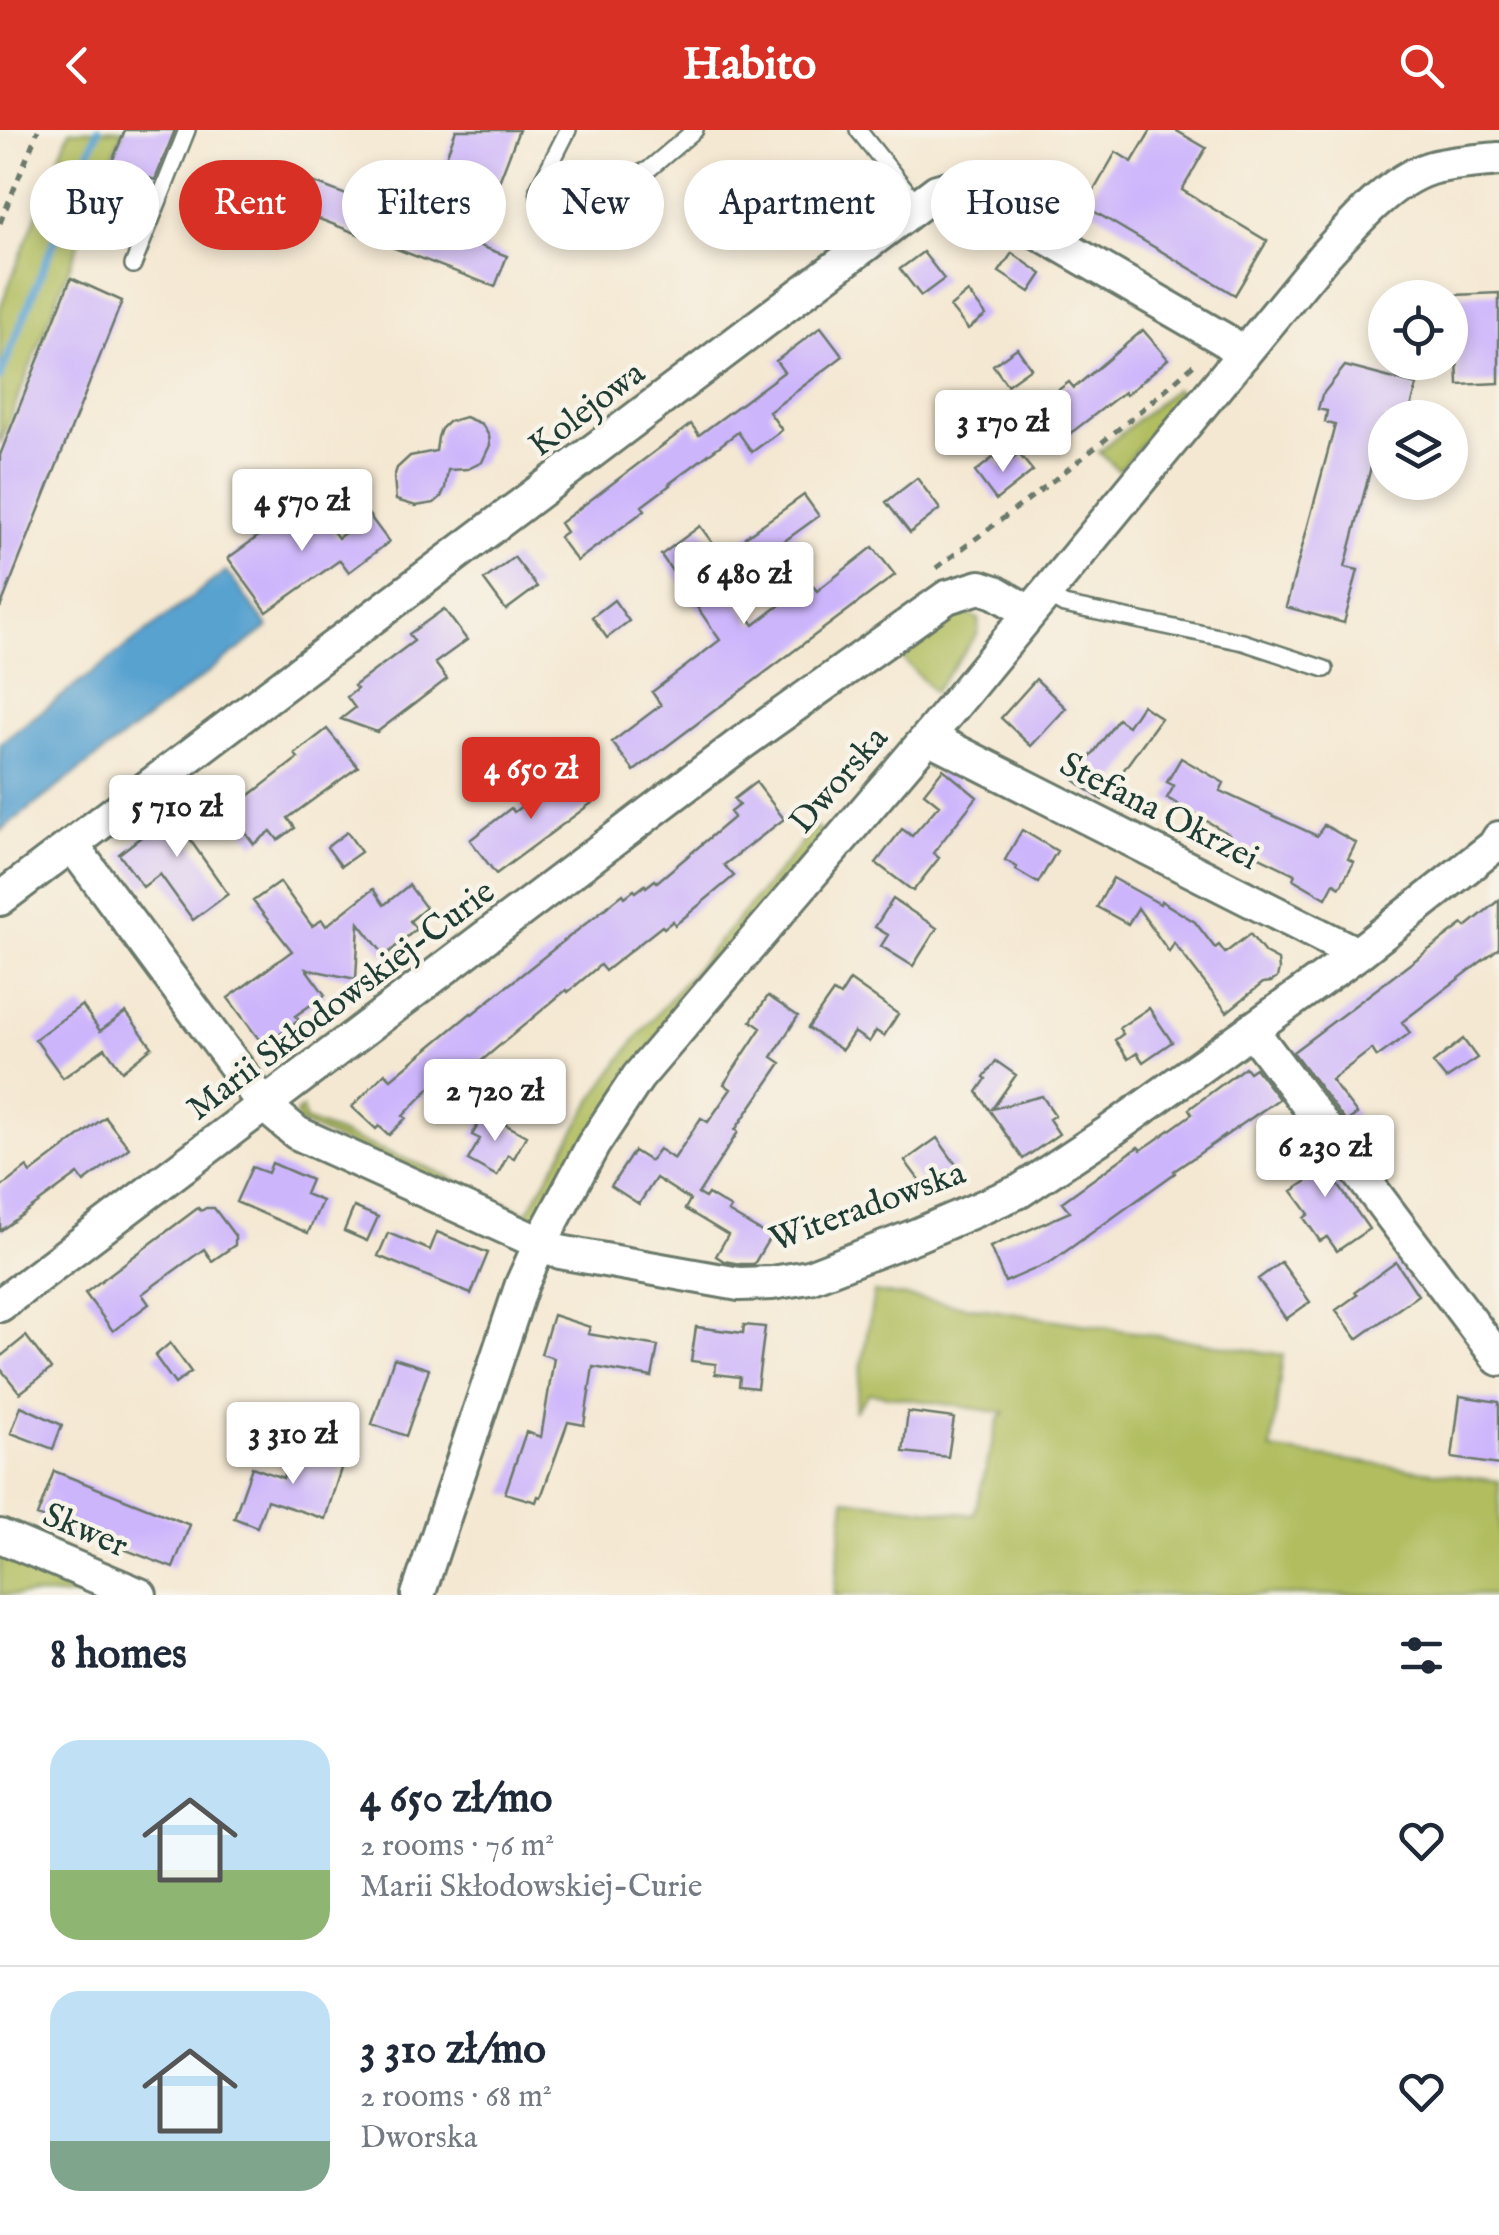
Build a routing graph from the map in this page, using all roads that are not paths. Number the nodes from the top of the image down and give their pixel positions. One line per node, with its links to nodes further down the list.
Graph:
1 (187, 130): 7 (lane)
2 (568, 130): 3 (lane)
3 (695, 130)
4 (858, 130): 6 (lane)
5 (1499, 159): 8 (street, Dworska)
6 (918, 205): 8 (street, Kolejowa); 13 (street, Kolejowa)
7 (132, 265)
8 (1243, 355): 9 (street, Dworska)
9 (1036, 603): 10 (lane); 11 (street, Dworska); 17 (street, Marii Skłodowskiej-Curie)
10 (1325, 670)
11 (928, 736): 15 (street, Stefana Okrzei); 18 (street, Dworska)
12 (1499, 838): 15 (street, Witeradowska)
13 (72, 845): 14 (street, Kolejowa); 17 (street, Witeradowska)
14 (0, 899)
15 (1356, 954): 16 (street, Witeradowska)
16 (1252, 1030): 18 (street, Witeradowska); 20 (street)
17 (266, 1106): 18 (street, Witeradowska); 19 (street, Marii Skłodowskiej-Curie)
18 (540, 1244): 23 (street, Dworska)
19 (0, 1306)
20 (1499, 1359)
21 (0, 1536): 22 (street, Skwer)
22 (140, 1595)
23 (418, 1595)

